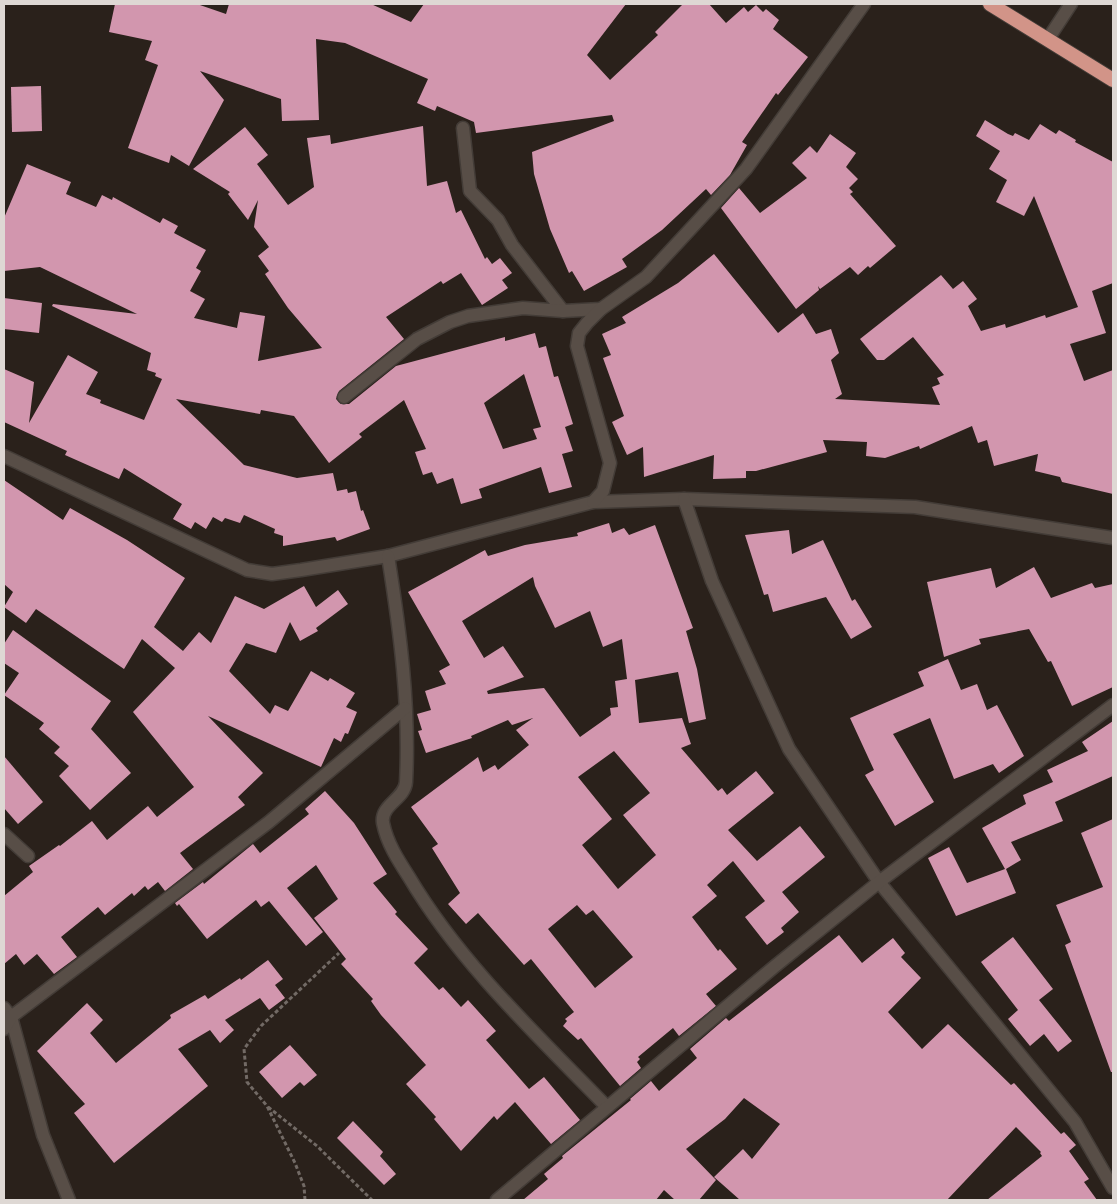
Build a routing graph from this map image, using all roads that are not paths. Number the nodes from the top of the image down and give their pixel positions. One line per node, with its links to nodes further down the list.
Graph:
1 (864, 4): 7 (street)
2 (990, 4): 4 (highway)
3 (1071, 4): 4 (street)
4 (1048, 39): 5 (highway)
5 (1113, 80)
6 (463, 128): 8 (street)
7 (601, 309): 8 (street); 12 (street)
8 (563, 311): 9 (street)
9 (344, 397)
10 (4, 456): 14 (street)
11 (684, 499): 12 (street); 13 (street); 19 (street)
12 (593, 502): 14 (street)
13 (1113, 538)
14 (388, 556): 16 (street)
15 (1113, 705): 19 (street)
16 (405, 708): 20 (street); 22 (street)
17 (4, 834): 18 (street)
18 (28, 856)
19 (879, 882): 22 (street); 23 (street)
20 (7, 1012): 21 (street); 24 (street)
21 (4, 1029)
22 (606, 1106): 25 (street)
23 (1113, 1188)
24 (69, 1200)
25 (497, 1200)

